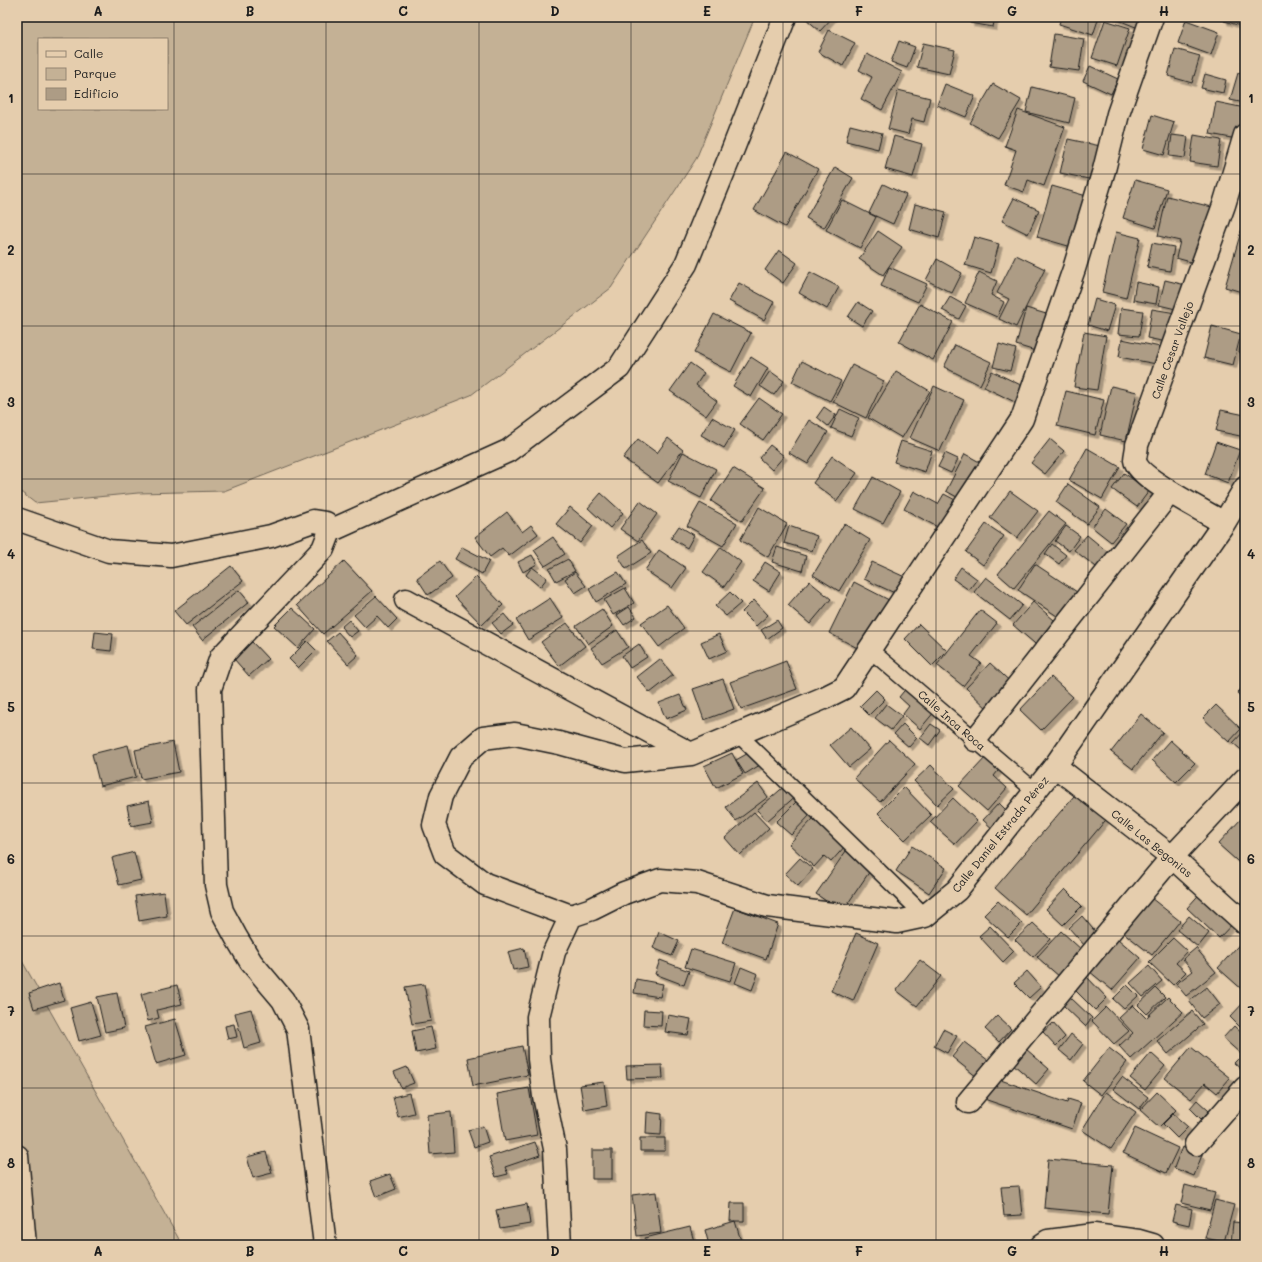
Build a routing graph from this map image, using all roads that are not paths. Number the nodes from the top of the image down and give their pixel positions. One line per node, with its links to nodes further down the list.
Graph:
1 (785, 17): 8 (street)
2 (1152, 17): 10 (street)
3 (1245, 135): 5 (street, Calle Cesar Vallejo)
4 (1245, 488): 7 (street, Calle Daniel Estrada Pérez)
5 (1170, 492): 7 (street, Calle Cesar Vallejo); 12 (street)
6 (17, 519): 8 (street)
7 (1224, 523): 14 (street, Calle Daniel Estrada Pérez)
8 (330, 531): 26 (street)
9 (406, 600): 13 (street)
10 (870, 649): 11 (street); 12 (lane, Calle Inca Roca)
11 (738, 734): 13 (street); 19 (lane)
12 (976, 740): 16 (lane, Calle Inca Roca)
13 (691, 754): 18 (street)
14 (1055, 766): 16 (street, Calle Daniel Estrada Pérez); 17 (street, Calle Las Begonias)
15 (1245, 779): 17 (street)
16 (1035, 791): 19 (street, Calle Daniel Estrada Pérez)
17 (1172, 856): 20 (street, Calle Las Begonias); 22 (street)
18 (571, 916): 19 (street, Calle Daniel Estrada Pérez); 27 (street)
19 (926, 916)
20 (1245, 923)
21 (1245, 1088): 23 (street)
22 (968, 1102)
23 (1196, 1144)
24 (17, 1156): 25 (street)
25 (25, 1245)
26 (326, 1245)
27 (560, 1245)
28 (1042, 1245): 29 (street)
29 (1153, 1245)

